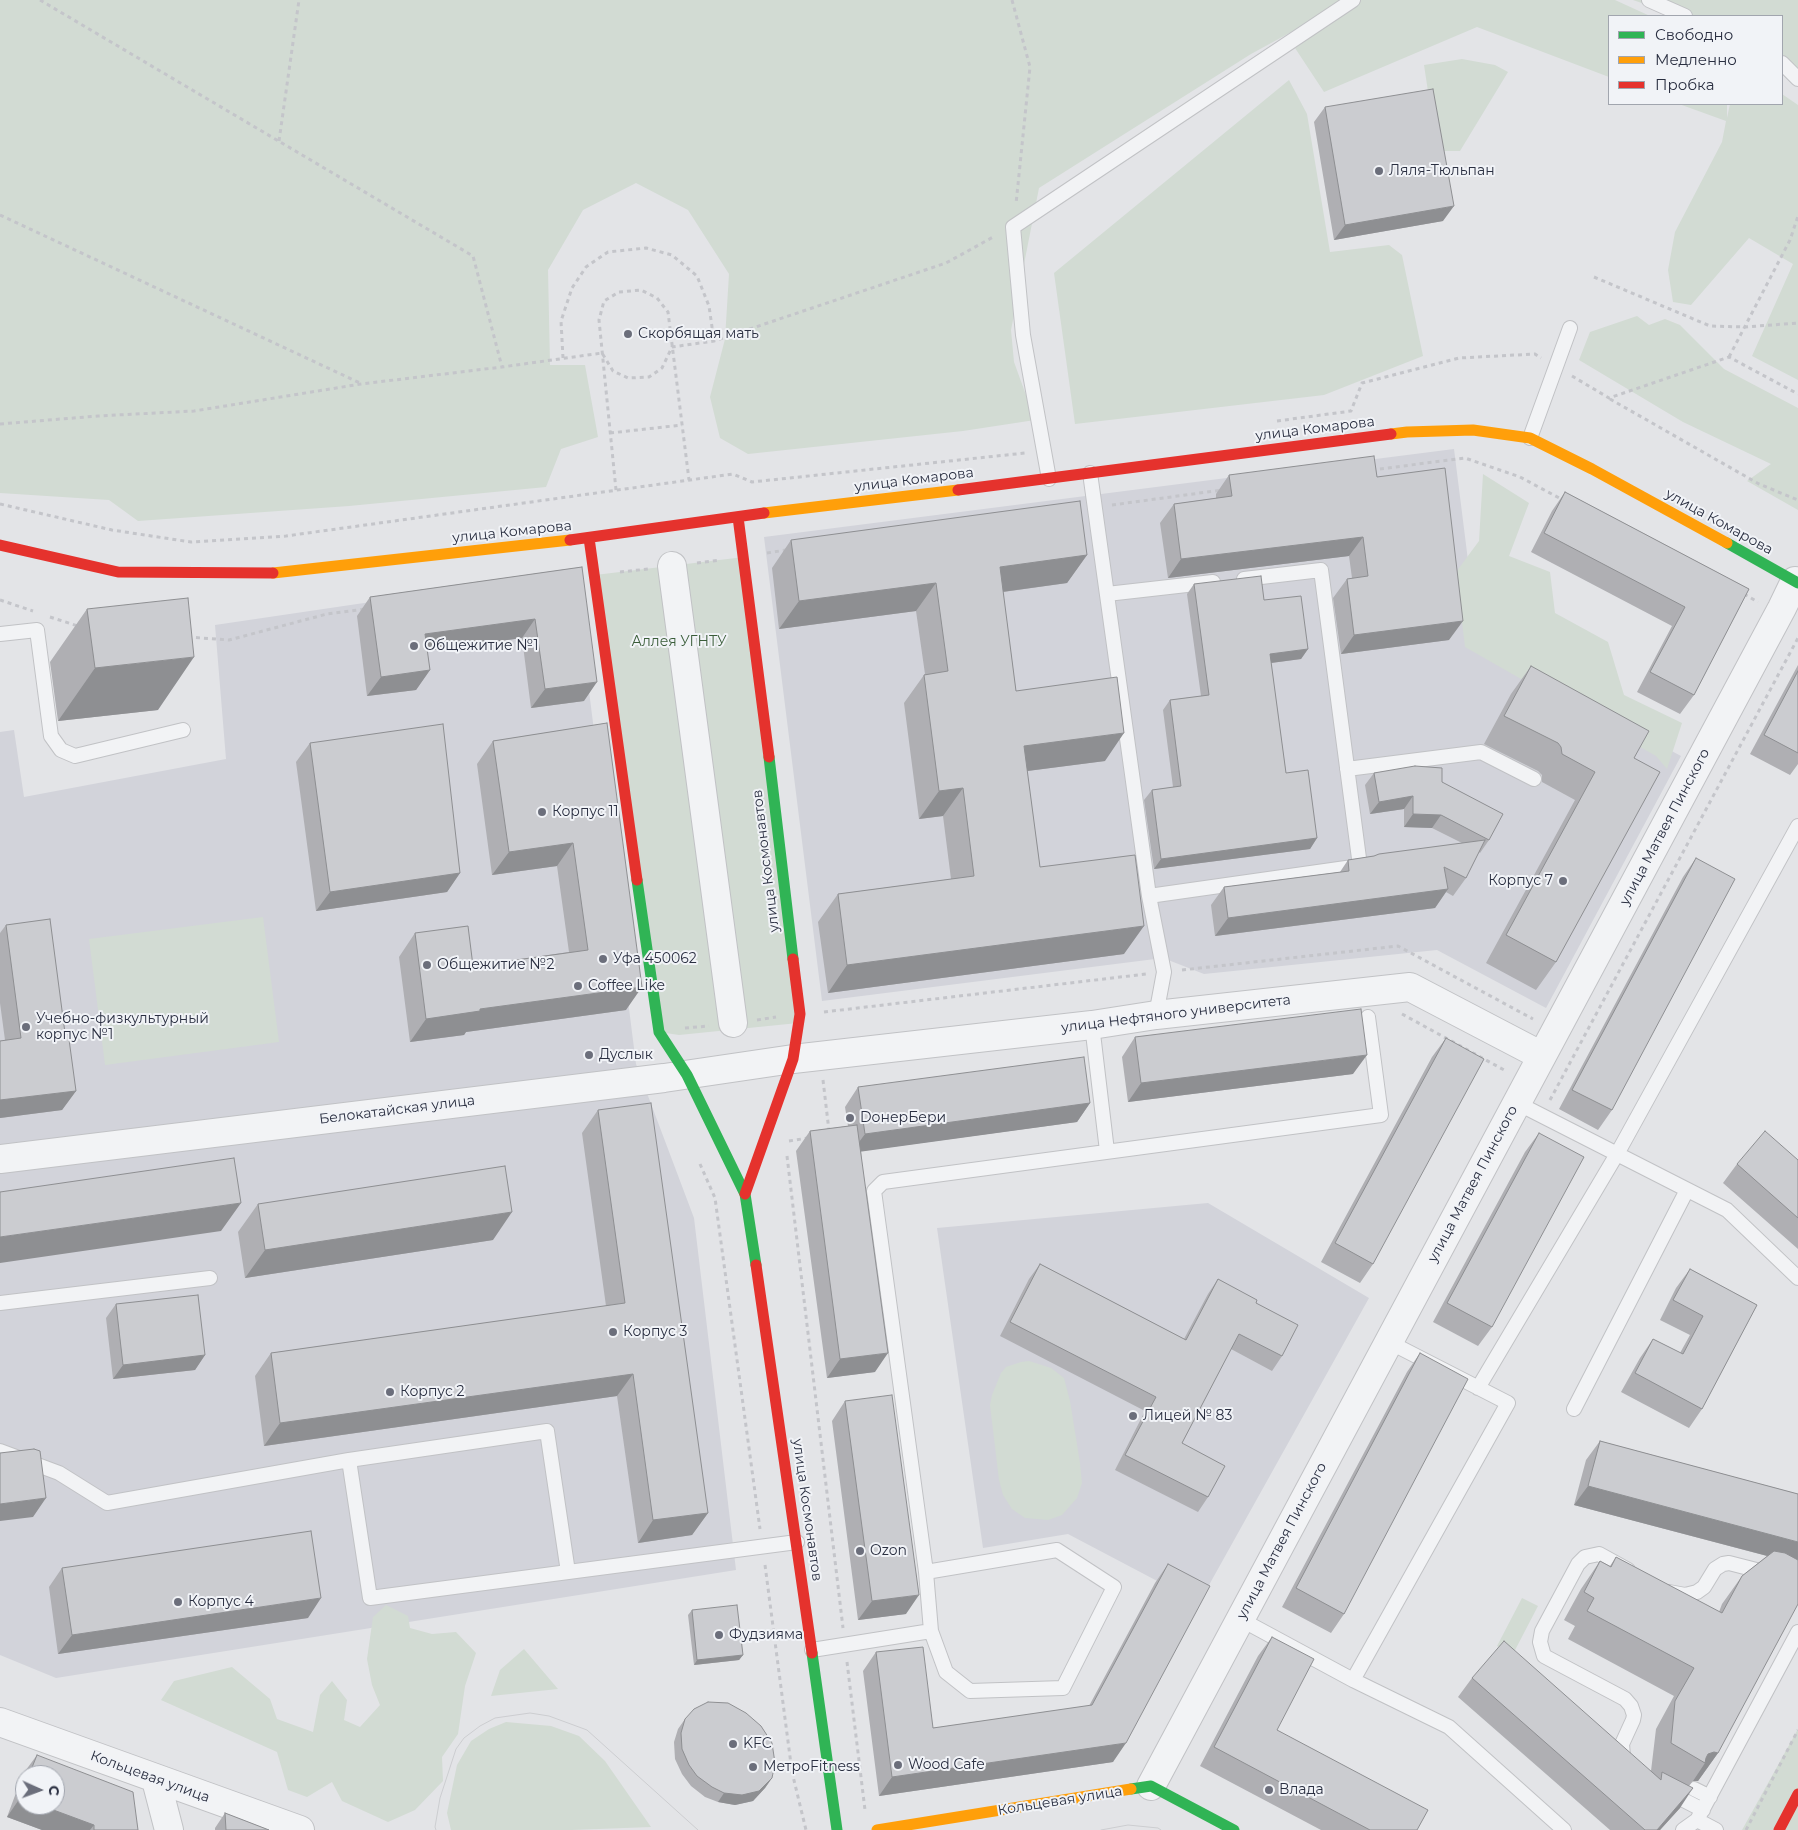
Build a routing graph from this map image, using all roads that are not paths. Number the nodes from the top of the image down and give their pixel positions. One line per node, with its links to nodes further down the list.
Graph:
1 (1353, 0): 9 (lane)
2 (1649, 0): 3 (lane)
3 (1683, 15)
4 (1783, 63): 5 (lane)
5 (1798, 79)
6 (1570, 328): 7 (lane)
7 (1530, 438): 8 (main road, улица Комарова); 14 (main road, улица Комарова)
8 (1090, 473): 9 (main road, улица Комарова); 15 (lane)
9 (1049, 479): 10 (main road, улица Комарова)
10 (738, 516): 11 (main road, улица Комарова); 27 (main road, улица Космонавтов)
11 (589, 538): 12 (main road, улица Комарова); 28 (main road, улица Космонавтов)
12 (0, 545)
13 (672, 566): 24 (street)
14 (1797, 582): 26 (street, улица Матвея Пинского)
15 (1107, 594): 18 (lane); 21 (lane)
16 (0, 634): 17 (lane)
17 (183, 730)
18 (1347, 769): 19 (lane); 21 (lane)
19 (1534, 779)
20 (1798, 826): 31 (lane)
21 (1149, 896): 22 (lane)
22 (1156, 1015): 25 (street, улица Нефтяного университета); 26 (street, улица Нефтяного университета)
23 (1368, 1017): 30 (lane)
24 (733, 1023)
25 (1092, 1024): 27 (street, улица Нефтяного университета); 30 (lane)
26 (1542, 1056): 29 (street, улица Матвея Пинского)
27 (793, 1059): 28 (street, Белокатайская улица); 34 (main road, улица Космонавтов)
28 (687, 1075): 32 (street, Белокатайская улица); 34 (main road, улица Космонавтов)
29 (1522, 1093): 31 (lane); 38 (street, улица Матвея Пинского)
30 (1107, 1152): 45 (lane)
31 (1617, 1154): 33 (lane); 39 (lane)
32 (0, 1159)
33 (1687, 1190): 36 (lane); 40 (lane)
34 (745, 1194): 43 (main road, улица Космонавтов)
35 (210, 1278): 37 (lane)
36 (1798, 1278)
37 (0, 1303)
38 (1388, 1342): 39 (lane); 49 (street, улица Матвея Пинского)
39 (1478, 1388): 53 (lane)
40 (1574, 1409)
41 (0, 1451): 42 (lane)
42 (349, 1460): 44 (lane); 44 (lane)
43 (797, 1542): 44 (lane); 52 (main road, улица Космонавтов)
44 (568, 1572)
45 (926, 1572): 50 (lane); 50 (lane)
46 (1638, 1575): 55 (lane)
47 (1654, 1584): 48 (lane)
48 (1798, 1588)
49 (1240, 1619): 53 (lane); 58 (street, улица Матвея Пинского)
50 (931, 1631): 52 (lane)
51 (1798, 1632): 61 (lane)
52 (812, 1650): 65 (main road, улица Космонавтов)
53 (1352, 1680): 68 (lane)
54 (0, 1722): 56 (street, Кольцевая улица)
55 (1637, 1771)
56 (156, 1780): 63 (street); 64 (street, Кольцевая улица)
57 (1655, 1785): 62 (lane)
58 (1151, 1786): 66 (main road, Кольцевая улица); 67 (main road)
59 (1694, 1789): 61 (lane)
60 (1798, 1794): 71 (main road)
61 (1710, 1797): 62 (lane)
62 (1700, 1815): 69 (lane); 70 (lane)
63 (168, 1830)
64 (300, 1830)
65 (837, 1830)
66 (876, 1830)
67 (1234, 1830)
68 (1564, 1830)
69 (1683, 1830)
70 (1716, 1830)
71 (1779, 1830)

